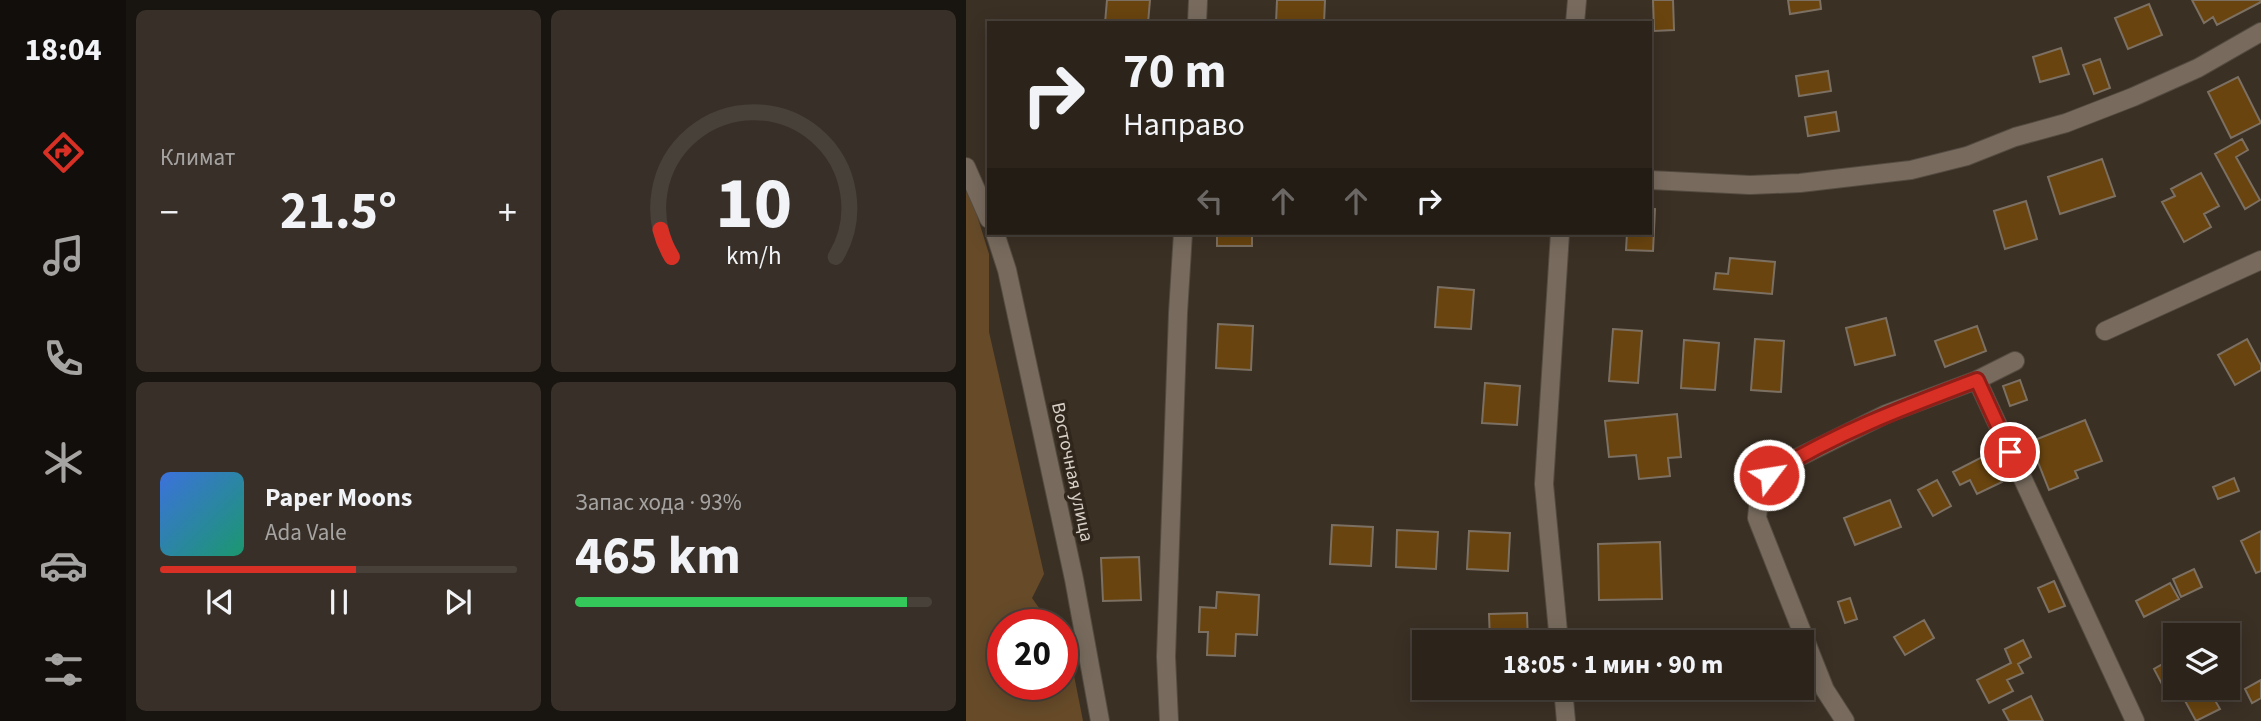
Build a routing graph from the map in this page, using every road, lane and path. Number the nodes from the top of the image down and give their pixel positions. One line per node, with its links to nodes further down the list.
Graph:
1 (1198, 0): 3 (street)
2 (1577, 0): 4 (street)
3 (1197, 21)
4 (1575, 21)
5 (2261, 32): 7 (street)
6 (966, 167): 8 (street)
7 (1652, 180)
8 (987, 214)
9 (996, 235): 18 (street, Восточная улица)
10 (1184, 235): 19 (street)
11 (1560, 235): 16 (street)
12 (2261, 260): 13 (street)
13 (2105, 331)
14 (2015, 361): 15 (street)
15 (1977, 380): 21 (street); 22 (street)
16 (1558, 630)
17 (1564, 700): 20 (street)
18 (1100, 721)
19 (1169, 721)
20 (1566, 721)
21 (1844, 721)
22 (2135, 721)

